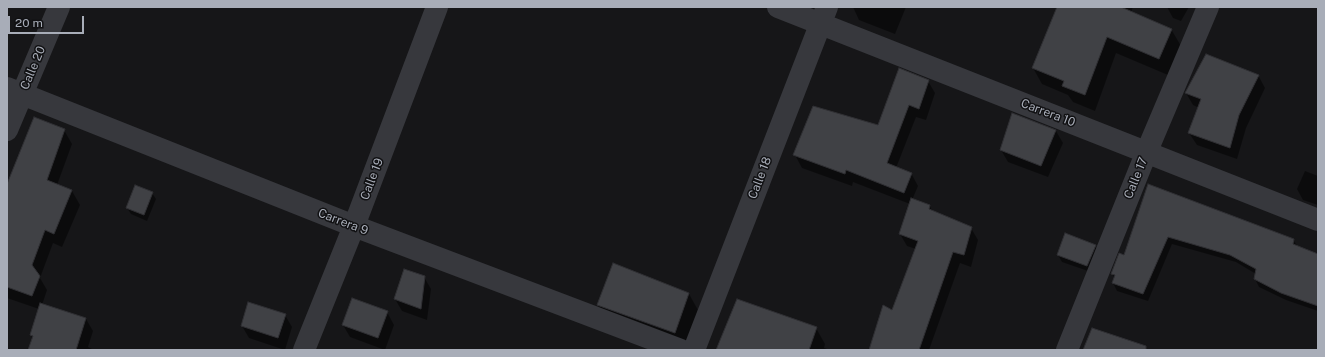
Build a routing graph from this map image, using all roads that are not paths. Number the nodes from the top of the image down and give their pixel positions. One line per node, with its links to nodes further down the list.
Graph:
1 (59, 7): 6 (street, Calle 20)
2 (437, 7): 10 (street, Calle 19)
3 (778, 7): 5 (street, Carrera 10)
4 (1208, 7): 8 (street, Calle 17)
5 (824, 16): 8 (street, Carrera 10); 13 (street, Calle 18)
6 (14, 91): 7 (street, Calle 20); 10 (street, Carrera 9)
7 (7, 130)
8 (1147, 151): 9 (street, Carrera 10); 14 (street, Calle 17)
9 (1318, 220)
10 (354, 226): 11 (street, Calle 19); 12 (street, Carrera 9)
11 (304, 350)
12 (681, 350)
13 (694, 350)
14 (1067, 350)

